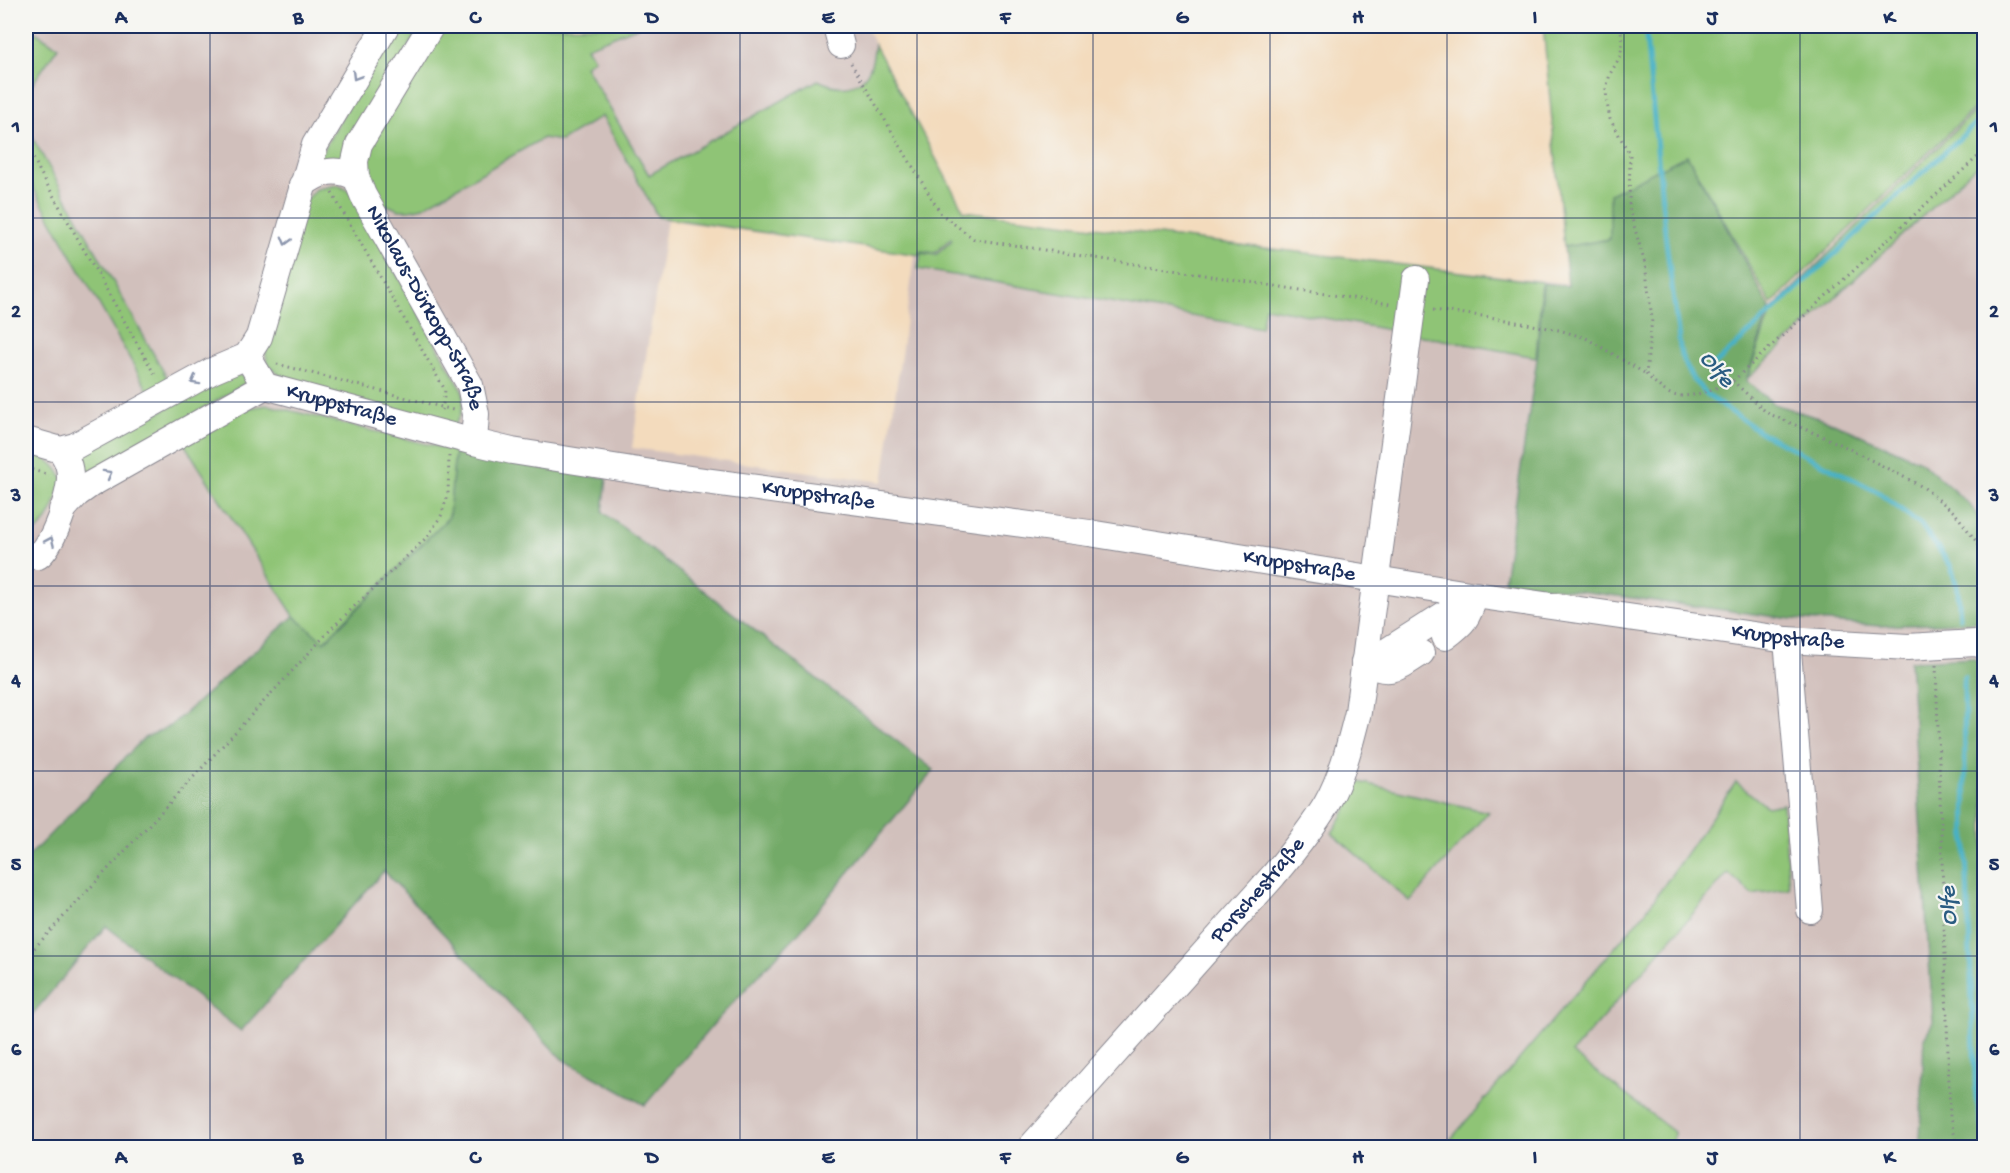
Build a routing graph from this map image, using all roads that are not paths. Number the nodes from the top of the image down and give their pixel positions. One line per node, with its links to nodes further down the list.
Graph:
1 (386, 26): 4 (street, one-way to 4)
2 (431, 26): 3 (street, Nikolaus-Dürkopp-Straße)
3 (356, 177): 4 (street, Nikolaus-Dürkopp-Straße); 7 (street, Nikolaus-Dürkopp-Straße)
4 (302, 185): 6 (street, one-way to 6)
5 (1416, 279): 12 (street, Kruppstraße)
6 (261, 368): 7 (street, Kruppstraße); 9 (street, one-way to 9); 10 (street, Kruppstraße, one-way to 6)
7 (452, 437): 12 (street, Kruppstraße)
8 (26, 440): 9 (street)
9 (62, 450): 10 (street, Kruppstraße)
10 (62, 510): 11 (street, Kruppstraße, one-way to 10)
11 (26, 555)
12 (1376, 579): 13 (street, Kruppstraße); 18 (street, Porschestraße)
13 (1475, 595): 14 (street); 15 (street, Kruppstraße); 18 (street)
14 (1444, 637)
15 (1787, 640): 16 (street, Kruppstraße); 19 (street)
16 (1984, 645)
17 (1421, 653): 18 (street)
18 (1364, 662): 20 (street, Porschestraße)
19 (1810, 910)
20 (1030, 1148)

